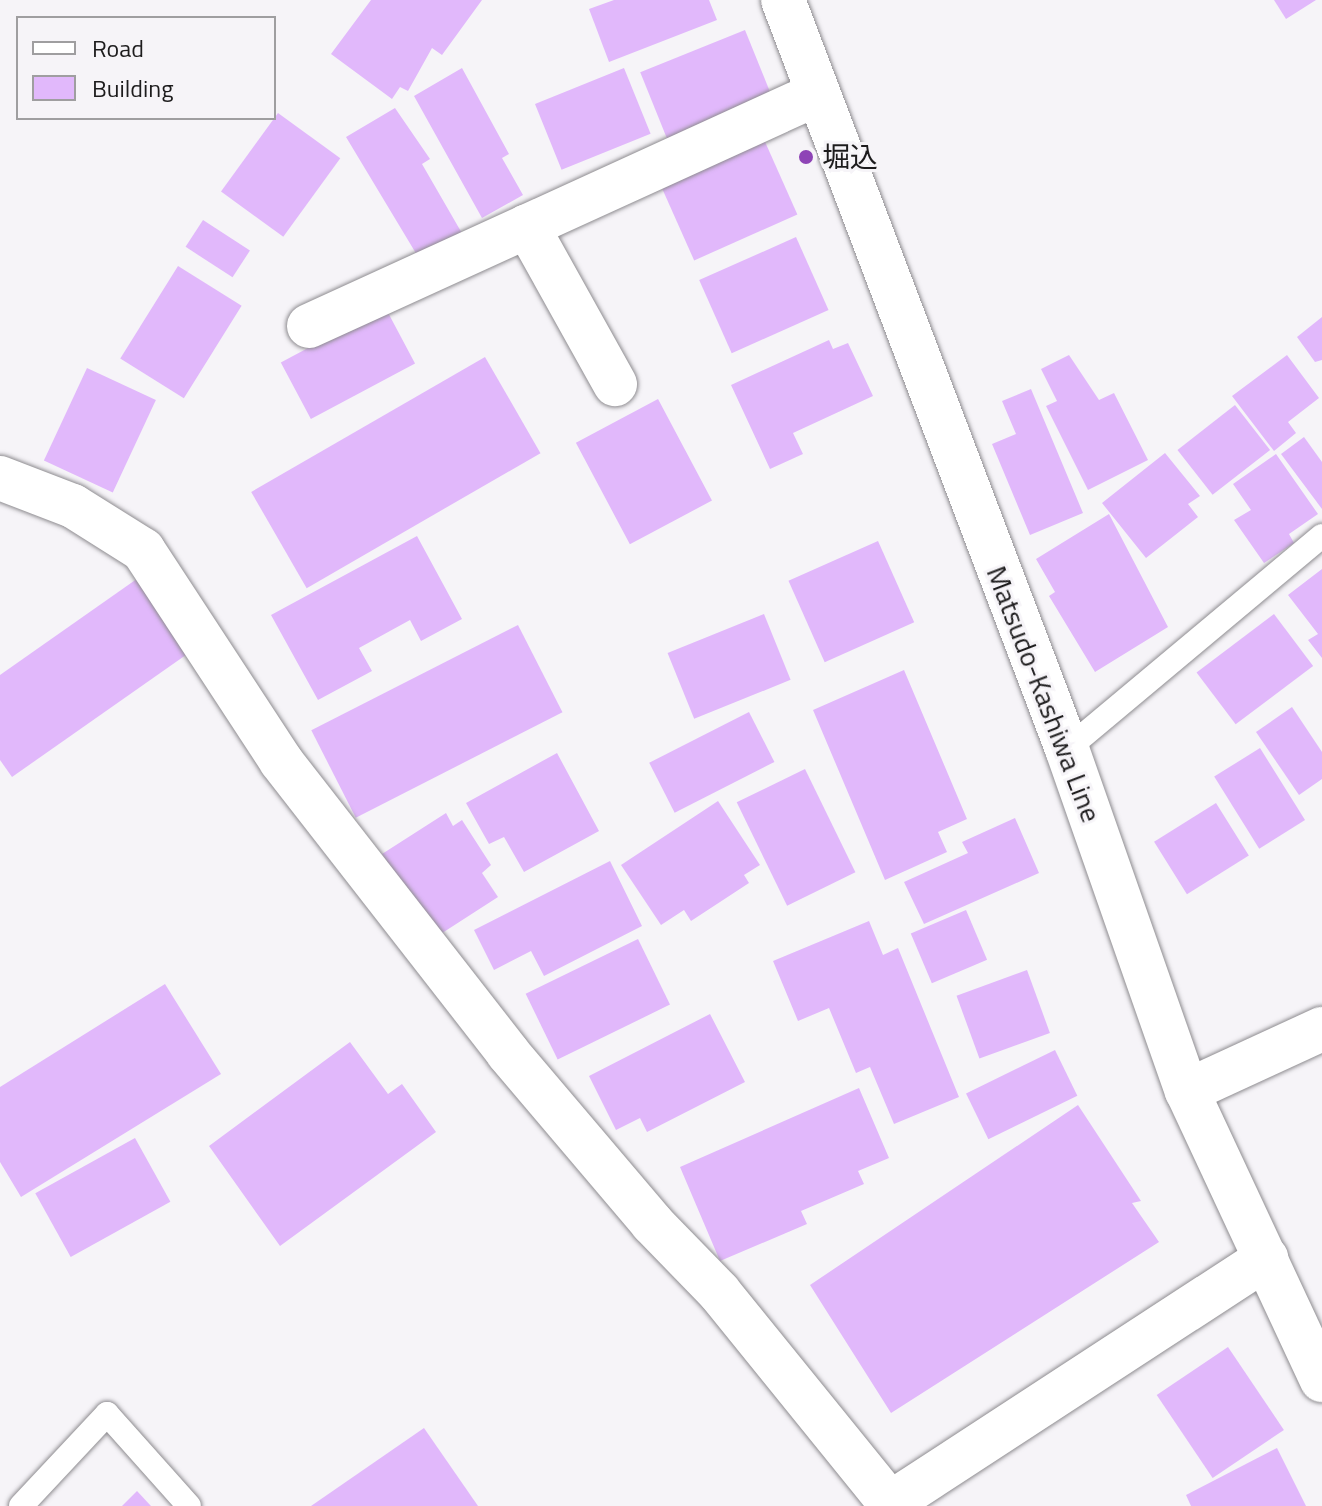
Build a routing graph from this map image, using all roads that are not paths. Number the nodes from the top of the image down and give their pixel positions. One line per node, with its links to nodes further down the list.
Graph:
1 (783, 0): 2 (street, Matsudo-Kashiwa Line)
2 (817, 94): 3 (street); 8 (street, Matsudo-Kashiwa Line)
3 (527, 226): 4 (street); 5 (street)
4 (309, 326)
5 (615, 384)
6 (0, 478): 13 (street)
7 (1322, 536): 8 (lane)
8 (1067, 749): 10 (street, Matsudo-Kashiwa Line)
9 (1322, 1029): 10 (street)
10 (1187, 1091): 11 (street, Matsudo-Kashiwa Line)
11 (1266, 1258): 12 (street, Matsudo-Kashiwa Line); 13 (street)
12 (1322, 1380)
13 (888, 1505)
14 (21, 1506): 15 (lane)
15 (189, 1506)

